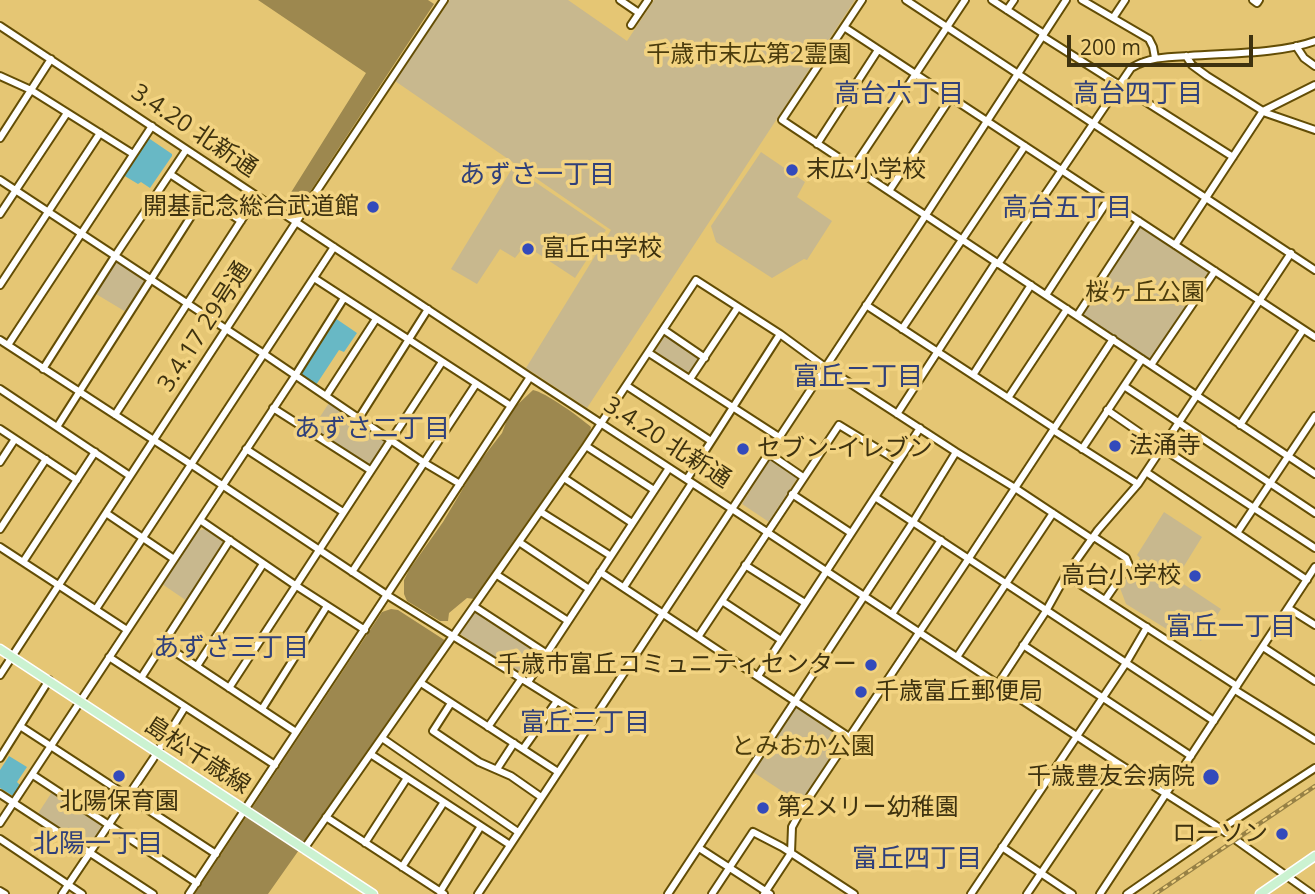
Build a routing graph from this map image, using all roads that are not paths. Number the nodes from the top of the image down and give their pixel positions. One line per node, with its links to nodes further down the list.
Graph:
1 (444, 0): 64 (street, 3.4.17 29号通)
2 (620, 0): 15 (street)
3 (648, 0): 15 (street)
4 (862, 0): 20 (street)
5 (906, 0): 19 (street)
6 (965, 0): 19 (street)
7 (992, 0): 14 (street)
8 (1014, 0): 14 (street)
9 (1066, 0): 21 (street)
10 (1082, 0): 16 (street)
11 (1125, 0): 16 (street)
12 (1253, 0): 13 (street)
13 (1259, 0)
14 (1007, 10): 21 (street)
15 (639, 13): 17 (street)
16 (1113, 18): 26 (street)
17 (631, 25)
18 (0, 26): 27 (street, 3.4.20 北新通)
19 (947, 26): 29 (street); 30 (street)
20 (844, 27): 24 (street); 44 (street)
21 (1043, 35): 30 (street); 33 (street)
22 (1315, 41): 23 (street)
23 (1296, 46): 25 (street); 28 (street)
24 (878, 50): 29 (street); 44 (street)
25 (1186, 56): 26 (street); 36 (street)
26 (1155, 58): 33 (street)
27 (51, 59): 34 (street); 40 (street, 3.4.20 北新通)
28 (1315, 66)
29 (916, 74): 35 (street); 49 (street)
30 (1018, 74): 38 (street); 39 (street)
31 (0, 76): 34 (street)
32 (1315, 85): 36 (street)
33 (1118, 86): 39 (street); 48 (street)
34 (31, 90): 37 (street); 43 (street)
35 (951, 97): 38 (street); 54 (street)
36 (1263, 111): 41 (street); 48 (street)
37 (67, 113): 42 (street); 53 (street)
38 (988, 121): 45 (street); 61 (street)
39 (1094, 123): 50 (street); 57 (street)
40 (152, 126): 46 (street, 3.4.20 北新通); 47 (street)
41 (1315, 130)
42 (100, 133): 47 (street); 59 (street)
43 (0, 138)
44 (817, 144): 49 (street)
45 (1026, 146): 50 (street); 66 (street)
46 (186, 150): 51 (street); 55 (street, 3.4.20 北新通)
47 (133, 154): 65 (street)
48 (1233, 158): 57 (street)
49 (853, 168): 54 (street)
50 (1062, 170): 58 (street); 71 (street)
51 (170, 174): 56 (street); 70 (street)
52 (0, 180): 53 (street)
53 (16, 190): 59 (street); 60 (street)
54 (889, 191): 61 (street)
55 (257, 196): 62 (street); 64 (street, 3.4.20 北新通)
56 (204, 197): 62 (street); 75 (street)
57 (1207, 198): 67 (street); 69 (street)
58 (1108, 201): 63 (street); 78 (street)
59 (48, 212): 65 (street); 76 (street)
60 (0, 214)
61 (926, 215): 66 (street); 82 (street)
62 (241, 221): 81 (street)
63 (1139, 221): 67 (street); 86 (street)
64 (296, 223): 68 (street, 3.4.20 北新通); 89 (street, 3.4.17 29号通)
65 (81, 233): 70 (street); 97 (street)
66 (962, 240): 71 (street); 88 (street)
67 (1175, 245): 73 (street)
68 (334, 247): 74 (street); 84 (street, 3.4.20 北新通)
69 (1291, 253): 72 (street); 80 (street)
70 (115, 256): 75 (street); 106 (street)
71 (997, 263): 77 (street); 98 (street)
72 (1315, 270)
73 (1215, 271): 80 (street); 104 (street)
74 (314, 278): 79 (street); 100 (street)
75 (151, 280): 81 (street); 115 (street)
76 (0, 285)
77 (1031, 285): 78 (street); 107 (street)
78 (1046, 295): 85 (street)
79 (344, 298): 87 (street); 108 (street)
80 (1260, 301): 91 (street); 116 (street)
81 (187, 303): 89 (street); 124 (street)
82 (866, 305): 88 (street); 105 (street)
83 (738, 307): 90 (street); 92 (street); 101 (street)
84 (428, 309): 96 (street); 109 (street, 3.4.20 北新通)
85 (1067, 309): 86 (street); 118 (street)
86 (1077, 316): 94 (street)
87 (376, 319): 96 (street); 117 (street)
88 (902, 329): 98 (street)
89 (227, 330): 100 (street); 137 (street, 3.4.17 29号通)
90 (664, 330): 99 (street); 101 (street)
91 (1303, 330): 93 (street); 129 (street)
92 (780, 334): 105 (street); 120 (street)
93 (1315, 337)
94 (1112, 339): 102 (street); 133 (street)
95 (0, 340): 97 (street)
96 (408, 340): 103 (street); 126 (street)
97 (8, 345): 106 (street)
98 (937, 352): 107 (street); 123 (street)
99 (649, 353): 110 (street); 112 (street)
100 (264, 354): 108 (street); 151 (street)
101 (705, 358): 110 (street)
102 (1142, 359): 104 (street); 113 (street)
103 (442, 362): 111 (street); 136 (street)
104 (1151, 365): 116 (street)
105 (825, 367): 123 (street); 134 (street)
106 (43, 369): 115 (street)
107 (973, 375): 118 (street)
108 (295, 376): 117 (street); 121 (street)
109 (530, 377): 119 (street); 127 (street, 3.4.20 北新通)
110 (690, 379): 120 (street)
111 (475, 384): 119 (street); 150 (street)
112 (626, 386): 127 (street); 138 (street)
113 (1124, 386): 122 (street); 128 (street)
114 (1, 391): 130 (street)
115 (79, 392): 124 (street); 130 (street)
116 (1197, 396): 128 (street); 129 (street)
117 (326, 397): 126 (street)
118 (1008, 398): 133 (street)
119 (511, 406): 162 (street)
120 (733, 407): 134 (street); 138 (street)
121 (273, 408): 141 (street); 153 (street)
122 (1107, 410): 140 (street); 142 (street)
123 (897, 414): 131 (street)
124 (115, 415): 137 (street)
125 (1315, 416): 146 (street)
126 (359, 418): 136 (street)
127 (601, 423): 139 (street); 152 (street, 3.4.20 北新通)
128 (1179, 423): 140 (street); 161 (street)
129 (1240, 425): 146 (street)
130 (57, 427): 143 (street)
131 (919, 428): 144 (street); 148 (street)
132 (0, 429): 135 (street)
133 (1053, 429): 142 (street); 165 (street)
134 (779, 437): 145 (street)
135 (15, 439): 147 (street); 149 (street)
136 (391, 439): 150 (street); 153 (street)
137 (154, 440): 151 (street); 156 (street, 3.4.17 29号通)
138 (711, 441): 160 (street)
139 (586, 446): 158 (street); 166 (street)
140 (1162, 448): 154 (street); 170 (street)
141 (246, 449): 164 (street); 171 (street)
142 (1082, 449): 163 (street)
143 (95, 452): 156 (street); 159 (street)
144 (956, 452): 165 (street); 177 (street)
145 (768, 453): 157 (street); 169 (street)
146 (1288, 456): 155 (street); 161 (street)
147 (46, 459): 159 (street); 179 (street)
148 (898, 461): 157 (street); 168 (street)
149 (0, 462)
150 (423, 462): 162 (street); 197 (street)
151 (192, 465): 164 (street); 183 (street)
152 (669, 468): 160 (street, 3.4.20 北新通); 166 (street)
153 (370, 470): 171 (street)
154 (1146, 472): 163 (street); 182 (street)
155 (1315, 474)
156 (130, 475): 173 (street, 3.4.17 29号通)
157 (803, 477): 167 (street)
158 (564, 478): 172 (street); 178 (street)
159 (78, 480): 194 (street)
160 (689, 481): 169 (street, 3.4.20 北新通); 207 (street)
161 (1270, 483): 170 (street); 175 (street)
162 (460, 484): 209 (street)
163 (1138, 484): 184 (street)
164 (222, 485): 176 (street); 190 (street)
165 (1015, 488): 174 (street); 193 (street)
166 (654, 490): 178 (street)
167 (792, 494): 180 (street); 181 (street)
168 (874, 497): 177 (street); 181 (street)
169 (732, 509): 180 (street, 3.4.20 北新通); 219 (street)
170 (1253, 509): 182 (street); 189 (street)
171 (343, 512): 190 (street)
172 (541, 512): 187 (street); 191 (street)
173 (106, 513): 183 (street); 206 (street, 3.4.17 29号通)
174 (1053, 513): 184 (street); 204 (street)
175 (1315, 513)
176 (200, 520): 185 (street); 192 (street)
177 (913, 522): 186 (street); 210 (street)
178 (632, 523): 191 (street)
179 (0, 529)
180 (767, 532): 196 (street); 199 (street, 3.4.20 北新通)
181 (852, 533): 199 (street)
182 (1237, 533): 203 (street)
183 (144, 538): 192 (street); 217 (street)
184 (1093, 538): 202 (street); 211 (street)
185 (230, 540): 195 (street); 230 (street)
186 (941, 540): 193 (street); 220 (street)
187 (520, 542): 201 (street); 208 (street)
188 (0, 547): 194 (street)
189 (1315, 548)
190 (318, 550): 197 (street); 205 (street)
191 (611, 556): 198 (street)
192 (174, 558): 224 (street)
193 (969, 558): 204 (street); 226 (street)
194 (23, 562): 206 (street)
195 (263, 564): 205 (street); 239 (street)
196 (745, 565): 212 (street); 213 (street)
197 (352, 572): 209 (street)
198 (600, 572): 207 (street); 208 (street)
199 (826, 572): 210 (street, 3.4.20 北新通); 213 (street)
200 (1314, 572): 203 (street)
201 (497, 575): 215 (street); 221 (street)
202 (1066, 575): 211 (street); 218 (street)
203 (1307, 580): 216 (street)
204 (1006, 584): 218 (street); 237 (street)
205 (295, 585): 214 (street); 248 (street)
206 (58, 586): 217 (street); 235 (street, 3.4.17 29号通)
207 (624, 587): 219 (street)
208 (589, 589): 221 (street)
209 (387, 595): 225 (street); 228 (street)
210 (863, 596): 220 (street, 3.4.20 北新通); 252 (street)
211 (1105, 600): 223 (street)
212 (722, 601): 227 (street); 229 (street)
213 (805, 603): 229 (street)
214 (327, 606): 225 (street); 256 (street)
215 (475, 607): 228 (street); 234 (street)
216 (1288, 608): 222 (street); 232 (street)
217 (96, 609): 224 (street)
218 (1046, 611): 231 (street); 238 (street)
219 (663, 614): 227 (street); 258 (street)
220 (892, 614): 226 (street, 3.4.20 北新通)
221 (568, 621): 234 (street)
222 (1315, 625)
223 (1147, 627): 238 (street); 249 (street)
224 (127, 630): 236 (street)
225 (365, 630): 261 (street)
226 (920, 632): 237 (street, 3.4.20 北新通); 263 (street)
227 (698, 637): 241 (street)
228 (453, 638): 244 (street); 246 (street)
229 (781, 640): 241 (street)
230 (163, 644): 239 (street); 242 (street)
231 (1023, 645): 247 (street); 250 (street)
232 (1263, 647): 245 (street); 249 (street)
233 (0, 649): 235 (main road, 島松千歳線)
234 (547, 654): 244 (street)
235 (13, 656): 240 (street, 3.4.17 29号通); 243 (main road, 島松千歳線)
236 (109, 657): 242 (street); 253 (street)
237 (957, 657): 247 (street, 3.4.20 北新通)
238 (1126, 663): 250 (street); 257 (street)
239 (197, 666): 248 (street)
240 (0, 675)
241 (758, 676): 252 (street)
242 (141, 678): 255 (street)
243 (49, 680): 253 (main road, 島松千歳線); 259 (street)
244 (525, 680): 251 (street); 260 (street)
245 (1315, 681)
246 (421, 683): 254 (street); 264 (street)
247 (998, 684): 262 (street, 3.4.20 北新通)
248 (229, 688): 256 (street)
249 (1236, 688): 257 (street); 265 (street)
250 (1103, 696): 262 (street); 271 (street)
251 (557, 701): 258 (street); 268 (street)
252 (796, 701): 263 (street); 297 (street)
253 (81, 702): 267 (street); 269 (main road, 島松千歳線)
254 (451, 703): 260 (street); 276 (street)
255 (185, 707): 269 (street); 274 (street)
256 (262, 709): 261 (street)
257 (1214, 721): 271 (street)
258 (591, 722): 277 (street)
259 (20, 726): 267 (street); 272 (street)
260 (488, 727): 266 (street)
261 (296, 732): 274 (street)
262 (1077, 736): 273 (street, 3.4.20 北新通); 296 (street)
263 (849, 737): 300 (street)
264 (382, 738): 270 (street); 292 (street)
265 (1315, 740)
266 (514, 743): 268 (street); 276 (street)
267 (51, 746): 278 (street); 282 (street)
268 (523, 749): 277 (street)
269 (157, 752): 282 (street); 286 (main road, 島松千歳線)
270 (372, 755): 279 (street); 287 (street)
271 (1191, 756): 281 (street)
272 (0, 758)
273 (1116, 762): 281 (street, 3.4.20 北新通); 305 (street)
274 (275, 765): 286 (street)
275 (1315, 768): 291 (street)
276 (497, 769): 283 (street)
277 (558, 772): 283 (street)
278 (33, 775): 285 (street); 289 (street)
279 (407, 778): 284 (street); 294 (street)
280 (0, 794): 285 (street)
281 (1166, 794): 291 (street, 3.4.20 北新通); 326 (street)
282 (128, 797): 289 (street); 301 (street)
283 (541, 797): 292 (street)
284 (444, 802): 290 (street); 303 (street)
285 (14, 803): 288 (street); 299 (street)
286 (245, 811): 298 (main road, 島松千歳線); 301 (street)
287 (326, 817): 294 (street); 298 (street)
288 (0, 823)
289 (109, 824): 299 (street); 307 (street)
290 (481, 826): 295 (street); 311 (street)
291 (1222, 830): 306 (street, 3.4.20 北新通); 327 (street)
292 (518, 832): 295 (street)
293 (0, 839): 308 (street)
294 (365, 843): 303 (street)
295 (510, 845): 319 (street)
296 (1002, 847): 305 (street); 323 (street)
297 (699, 848): 304 (street); 320 (street)
298 (304, 849): 318 (main road, 島松千歳線)
299 (90, 853): 308 (street); 310 (street)
300 (791, 853): 304 (street); 312 (street); 322 (street)
301 (216, 854): 307 (street)
302 (1315, 856): 306 (main road)
303 (402, 867): 311 (street)
304 (729, 867): 312 (street); 321 (street)
305 (1041, 874): 324 (street); 325 (street)
306 (1286, 876): 328 (main road); 329 (street, 3.4.20 北新通)
307 (197, 883): 317 (street)
308 (69, 885): 314 (street); 315 (street)
309 (0, 891): 313 (street)
310 (144, 892): 316 (street)
311 (442, 893)
312 (767, 893)
313 (5, 894)
314 (62, 894)
315 (82, 894)
316 (153, 894)
317 (189, 894)
318 (373, 894)
319 (478, 894)
320 (668, 894)
321 (712, 894)
322 (854, 894)
323 (971, 894)
324 (1027, 894)
325 (1072, 894)
326 (1100, 894)
327 (1128, 894)
328 (1260, 894)
329 (1312, 894)

